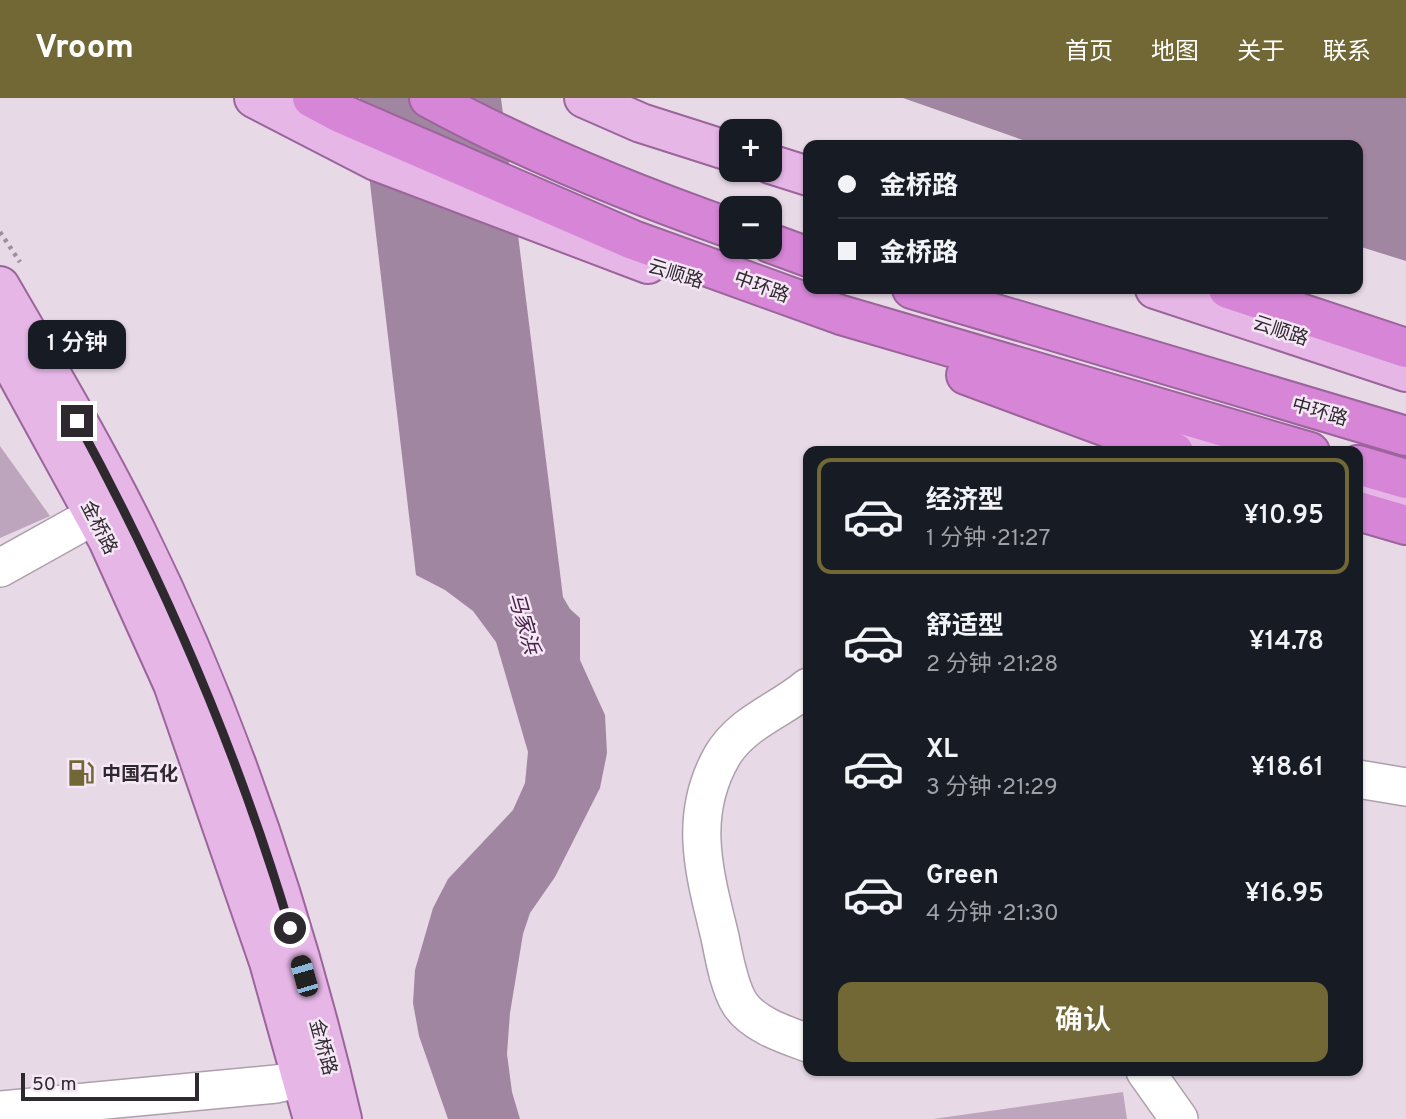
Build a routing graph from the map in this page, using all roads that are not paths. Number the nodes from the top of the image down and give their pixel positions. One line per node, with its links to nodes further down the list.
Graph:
1 (254, 98): 17 (main road, 云顺路)
2 (312, 98): 22 (highway, 中环路)
3 (429, 98): 8 (highway)
4 (584, 98): 5 (main road)
5 (719, 148)
6 (782, 168): 7 (main road)
7 (803, 174)
8 (719, 224)
9 (782, 247): 10 (highway)
10 (803, 255)
11 (0, 286): 35 (main road, 金桥路)
12 (929, 294): 19 (highway, 中环路)
13 (1170, 294): 18 (main road, 云顺路)
14 (1243, 294): 16 (highway)
15 (0, 343): 28 (main road, 金桥路)
16 (1406, 348)
17 (905, 351): 20 (highway); 21 (main road, 云顺路)
18 (1406, 372)
19 (1406, 436)
20 (1157, 446)
21 (1213, 446)
22 (1289, 446)
23 (1363, 466): 24 (highway)
24 (1406, 479)
25 (1363, 492): 26 (main road)
26 (1406, 505)
27 (1363, 512): 29 (highway)
28 (95, 515): 30 (street); 35 (main road, 金桥路)
29 (1406, 525)
30 (0, 568)
31 (803, 690): 34 (street)
32 (1363, 780): 33 (street)
33 (1406, 787)
34 (803, 1041)
35 (318, 1076): 37 (street); 38 (main road, 金桥路); 39 (main road, 金桥路)
36 (1149, 1076): 40 (street)
37 (0, 1110)
38 (313, 1119)
39 (342, 1119)
40 (1179, 1119)

